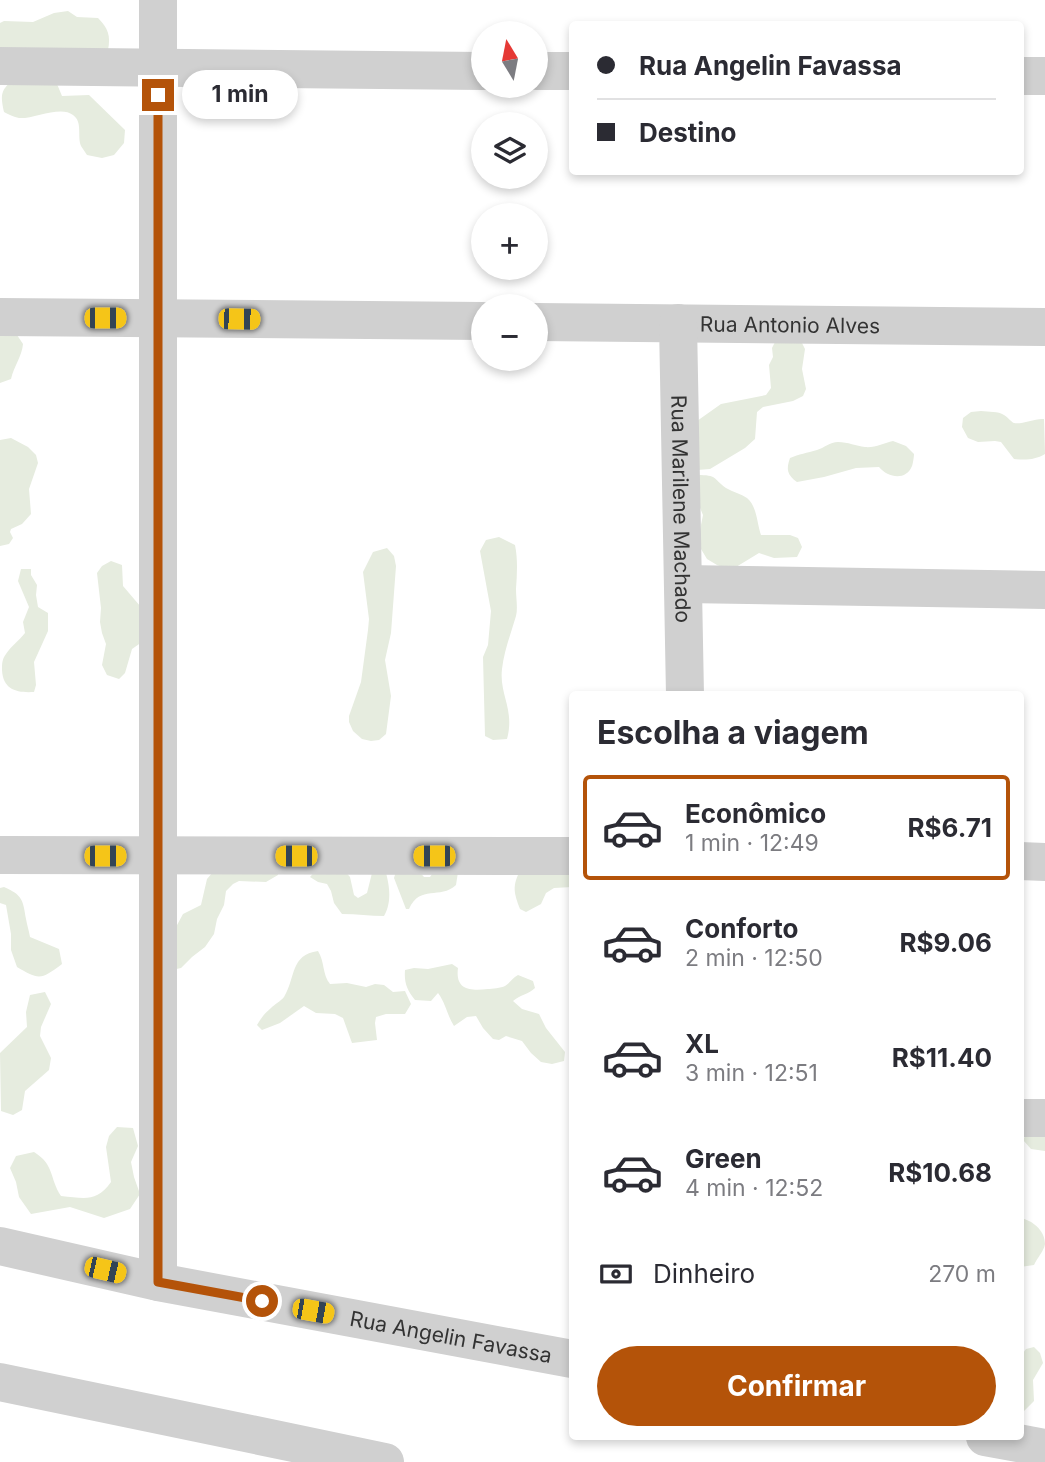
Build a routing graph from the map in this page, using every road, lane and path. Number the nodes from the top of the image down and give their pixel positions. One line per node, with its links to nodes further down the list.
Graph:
1 (158, 0): 3 (street)
2 (0, 66): 3 (street)
3 (158, 68): 4 (street); 10 (street)
4 (471, 71)
5 (548, 71): 6 (street)
6 (569, 71)
7 (1024, 76): 8 (street)
8 (1045, 76)
9 (0, 317): 10 (street)
10 (158, 318): 11 (street); 19 (street)
11 (471, 321)
12 (548, 322): 13 (street, Rua Antonio Alves)
13 (678, 323): 14 (street, Rua Antonio Alves); 15 (street, Rua Marilene Machado)
14 (1045, 327)
15 (684, 584): 16 (street); 17 (street, Rua Marilene Machado)
16 (1045, 590)
17 (685, 691)
18 (0, 855): 19 (street)
19 (158, 856): 20 (street); 26 (street)
20 (569, 856)
21 (1024, 861): 22 (street)
22 (1045, 862)
23 (1024, 1118): 24 (street)
24 (1045, 1118)
25 (0, 1246): 26 (street, Rua Angelin Favassa)
26 (158, 1282): 27 (street, Rua Angelin Favassa)
27 (569, 1358)
28 (0, 1382): 31 (street)
29 (1001, 1440): 30 (street)
30 (1045, 1448)
31 (385, 1462)

